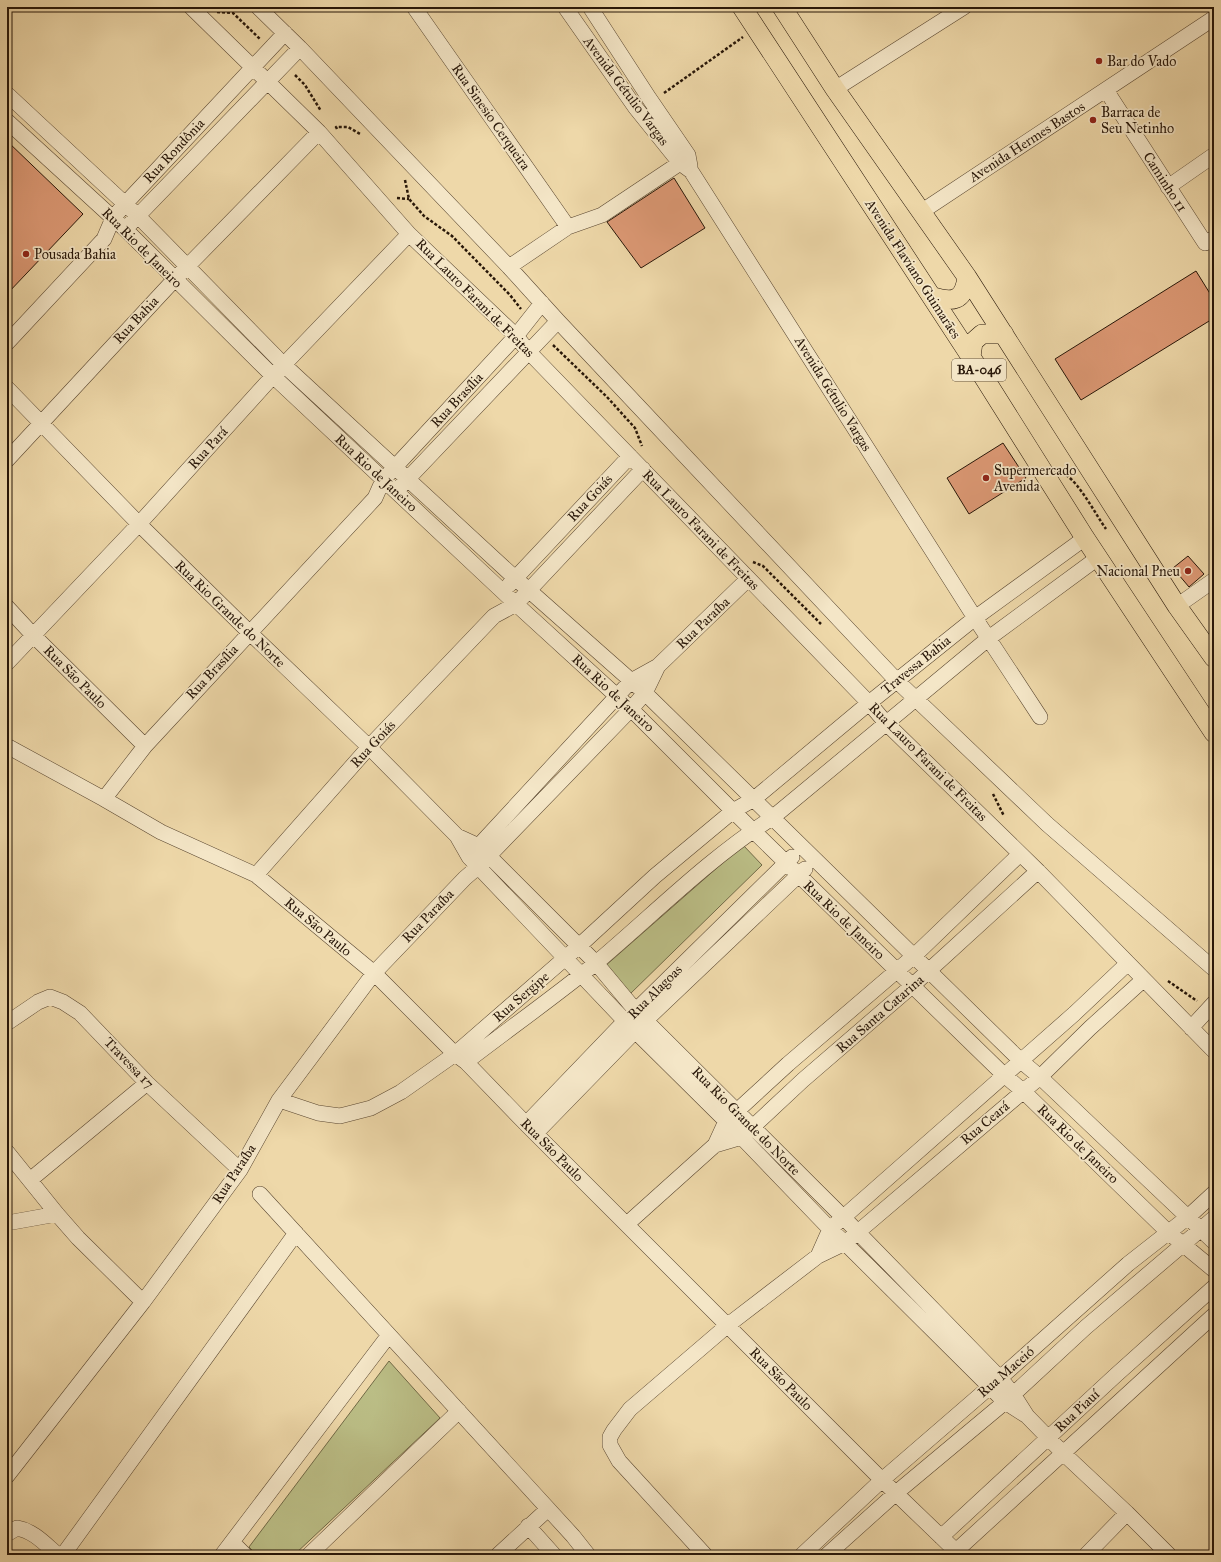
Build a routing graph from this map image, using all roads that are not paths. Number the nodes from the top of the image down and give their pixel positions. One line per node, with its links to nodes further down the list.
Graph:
1 (191, 7): 12 (street, Rua Lauro Farani de Freitas)
2 (258, 7): 10 (street)
3 (414, 7): 30 (street, Rua Sinesio Cerqueira)
4 (565, 7): 18 (street, Avenida Gétulio Vargas)
5 (590, 7): 17 (street, Avenida Gétulio Vargas)
6 (742, 7): 39 (main road, Avenida Flaviano Guimarães / BA-046)
7 (782, 7): 14 (main road, BA-046)
8 (964, 7): 14 (street)
9 (1214, 18): 15 (street, Avenida Hermes Bastos)
10 (285, 33): 11 (street); 12 (street, Rua Rondônia)
11 (300, 48): 13 (street, Rua Rondônia); 36 (street)
12 (252, 67): 13 (street, Rua Lauro Farani de Freitas); 26 (street, Rua Rondônia)
13 (267, 81): 21 (street, Rua Lauro Farani de Freitas); 28 (street, Rua Rondônia)
14 (835, 89): 27 (main road, BA-046)
15 (1106, 90): 25 (street, Caminho 11); 27 (street, Avenida Hermes Bastos)
16 (7, 94): 20 (street, Rua Rio de Janeiro)
17 (650, 100): 18 (street); 24 (street, Avenida Gétulio Vargas)
18 (635, 108): 24 (street, Avenida Gétulio Vargas)
19 (7, 121): 22 (street, Rua Rio de Janeiro)
20 (42, 127): 22 (street); 26 (street, Rua Rio de Janeiro)
21 (319, 132): 32 (street, Rua Lauro Farani de Freitas); 35 (street, Rua Bahia)
22 (30, 142): 29 (street, Rua Rio de Janeiro)
23 (1214, 155): 25 (street)
24 (686, 163): 30 (street); 71 (street, Avenida Gétulio Vargas)
25 (1168, 187): 34 (street, Caminho 11)
26 (125, 204): 28 (street, Rua Rio de Janeiro); 29 (street, Rua Rondônia)
27 (921, 212): 37 (main road, BA-046)
28 (138, 216): 31 (street, Rua Rondônia); 35 (street, Rua Rio de Janeiro)
29 (113, 218): 31 (street, Rua Rio de Janeiro); 33 (street, Rua Rondônia)
30 (568, 227): 36 (street)
31 (125, 229): 33 (street, Rua Rondônia); 38 (street, Rua Rio de Janeiro)
32 (409, 234): 43 (street, Rua Lauro Farani de Freitas); 47 (street, Rua Pará)
33 (104, 239): 44 (street, Rua Rondônia)
34 (1214, 244)
35 (187, 266): 38 (street, Rua Bahia); 47 (street, Rua Rio de Janeiro)
36 (509, 267): 40 (street)
37 (967, 277): 39 (main road); 42 (main road, BA-046)
38 (174, 280): 48 (street, Rua Rio de Janeiro); 50 (street, Rua Bahia)
39 (931, 296): 46 (main road, Avenida Flaviano Guimarães / BA-046)
40 (542, 303): 41 (street); 43 (street, Rua Brasília)
41 (558, 320): 45 (street, Rua Brasília); 79 (street)
42 (1004, 334): 46 (main road); 68 (main road, BA-046)
43 (516, 336): 45 (street, Rua Lauro Farani de Freitas); 53 (street, Rua Brasília)
44 (7, 343)
45 (528, 350): 51 (street, Rua Lauro Farani de Freitas); 55 (street, Rua Brasília)
46 (971, 357): 60 (main road, Avenida Flaviano Guimarães / BA-046)
47 (284, 365): 48 (street, Rua Pará); 53 (street, Rua Rio de Janeiro)
48 (273, 376): 56 (street, Rua Rio de Janeiro); 59 (street, Rua Pará)
49 (7, 388): 50 (street, Rua Rio Grande do Norte)
50 (41, 422): 52 (street, Rua Bahia); 59 (street, Rua Rio Grande do Norte)
51 (630, 456): 54 (street, Rua Lauro Farani de Freitas); 62 (street, Rua Goiás)
52 (7, 460)
53 (395, 467): 55 (street, Rua Rio de Janeiro); 56 (street, Rua Brasília)
54 (643, 469): 63 (street, Rua Lauro Farani de Freitas); 65 (street, Rua Goiás)
55 (408, 479): 57 (street, Rua Brasília); 62 (street, Rua Rio de Janeiro)
56 (383, 480): 57 (street, Rua Rio de Janeiro); 58 (street, Rua Brasília)
57 (396, 491): 58 (street, Rua Brasília); 66 (street, Rua Rio de Janeiro)
58 (375, 498): 72 (street, Rua Brasília)
59 (139, 524): 72 (street, Rua Rio Grande do Norte); 73 (street, Rua Pará)
60 (1085, 538): 61 (main road, Avenida Flaviano Guimarães / BA-046); 71 (street, Travessa Bahia)
61 (1098, 556): 74 (street, Travessa Bahia); 87 (main road, Avenida Flaviano Guimarães / BA-046)
62 (515, 578): 65 (street, Rua Rio de Janeiro); 66 (street, Rua Goiás)
63 (748, 579): 77 (street, Rua Paraíba); 83 (street, Rua Lauro Farani de Freitas)
64 (1214, 580): 68 (street)
65 (528, 590): 67 (street, Rua Goiás); 78 (street, Rua Rio de Janeiro)
66 (503, 592): 67 (street, Rua Rio de Janeiro); 70 (street, Rua Goiás)
67 (516, 604): 70 (street, Rua Goiás); 81 (street, Rua Rio de Janeiro)
68 (1177, 606): 75 (main road, BA-046)
69 (7, 607): 73 (street, Rua São Paulo)
70 (494, 616): 90 (street, Rua Goiás)
71 (975, 618): 74 (street, Avenida Gétulio Vargas); 79 (street, Travessa Bahia)
72 (249, 632): 89 (street, Rua Brasília); 90 (street, Rua Rio Grande do Norte)
73 (32, 634): 76 (street, Rua Pará); 89 (street, Rua São Paulo)
74 (989, 638): 82 (street, Travessa Bahia); 85 (street, Avenida Gétulio Vargas)
75 (1214, 658)
76 (7, 662)
77 (658, 666): 78 (street, Rua Paraíba); 80 (street, Rua Paraíba)
78 (631, 681): 80 (street, Rua Rio de Janeiro); 81 (street, Rua Paraíba)
79 (896, 681): 82 (street); 83 (street, Travessa Bahia)
80 (645, 693): 84 (street, Rua Paraíba); 92 (street, Rua Rio de Janeiro)
81 (618, 697): 84 (street, Rua Rio de Janeiro); 98 (street, Rua Paraíba)
82 (916, 699): 86 (street, Travessa Bahia); 113 (street)
83 (868, 703): 86 (street, Rua Lauro Farani de Freitas); 92 (street, Travessa Bahia)
84 (631, 709): 93 (street, Rua Rio de Janeiro); 98 (street, Rua Paraíba)
85 (1040, 716)
86 (886, 723): 94 (street, Travessa Bahia); 97 (street, Rua Lauro Farani de Freitas)
87 (1214, 733)
88 (7, 746): 91 (street, Rua São Paulo)
89 (145, 746): 91 (street, Rua Brasília)
90 (369, 747): 98 (street, Rua Rio Grande do Norte); 102 (street, Rua Goiás)
91 (104, 799): 102 (street, Rua São Paulo)
92 (754, 799): 93 (street, Travessa Bahia); 94 (street, Rua Rio de Janeiro)
93 (733, 812): 95 (street, Rua Rio de Janeiro); 103 (street, Rua Sergipe)
94 (772, 818): 95 (street, Travessa Bahia); 96 (street, Rua Rio de Janeiro)
95 (753, 830): 100 (street, Rua Rio de Janeiro); 105 (street, Rua Sergipe)
96 (802, 849): 99 (street, Rua Rio de Janeiro); 100 (street, Rua Alagoas)
97 (1020, 854): 101 (street, Rua Lauro Farani de Freitas); 106 (street, Rua Santa Catarina)
98 (479, 856): 108 (street, Rua Rio Grande do Norte); 110 (street, Rua Rio Grande do Norte); 116 (street, Rua Paraíba)
99 (814, 860): 104 (street, Rua Alagoas); 109 (street, Rua Rio de Janeiro)
100 (786, 863): 104 (street, Rua Rio de Janeiro); 122 (street, Rua Alagoas)
101 (1038, 871): 107 (street, Rua Santa Catarina); 112 (street, Rua Lauro Farani de Freitas)
102 (256, 875): 116 (street, Rua São Paulo)
103 (655, 876): 105 (street); 108 (street, Rua Sergipe)
104 (798, 876): 114 (street, Rua Rio de Janeiro); 122 (street, Rua Alagoas)
105 (673, 895): 111 (street, Rua Sergipe)
106 (970, 902): 107 (street); 109 (street, Rua Santa Catarina)
107 (986, 919): 115 (street, Rua Santa Catarina)
108 (579, 946): 110 (street, Rua Sergipe); 111 (street, Rua Rio Grande do Norte)
109 (914, 956): 114 (street, Rua Santa Catarina); 115 (street, Rua Rio de Janeiro)
110 (565, 958): 117 (street, Rua Rio Grande do Norte); 127 (street, Rua Sergipe)
111 (596, 963): 117 (street, Rua Sergipe); 122 (street, Rua Rio Grande do Norte)
112 (1127, 964): 118 (street, Rua Lauro Farani de Freitas); 121 (street, Rua Ceará)
113 (1214, 969)
114 (896, 971): 119 (street, Rua Rio de Janeiro); 129 (street, Rua Santa Catarina)
115 (928, 971): 119 (street, Rua Santa Catarina); 128 (street, Rua Rio de Janeiro)
116 (374, 973): 127 (street, Rua São Paulo); 135 (street, Rua Paraíba)
117 (581, 974): 122 (street, Rua Rio Grande do Norte); 127 (street, Rua Sergipe)
118 (1144, 980): 124 (street, Rua Ceará); 125 (street, Rua Lauro Farani de Freitas)
119 (912, 986): 130 (street, Rua Rio de Janeiro); 132 (street, Rua Santa Catarina)
120 (1211, 1006): 125 (street)
121 (1074, 1014): 124 (street); 128 (street, Rua Ceará)
122 (636, 1021): 136 (street, Rua Rio Grande do Norte); 137 (street, Rua Alagoas)
123 (7, 1023): 133 (street, Travessa 17)
124 (1090, 1028): 131 (street, Rua Ceará)
125 (1191, 1028): 126 (street, Rua Lauro Farani de Freitas)
126 (1214, 1051)
127 (461, 1058): 135 (street, Rua Sergipe); 137 (street, Rua São Paulo)
128 (1021, 1061): 130 (street, Rua Ceará); 131 (street, Rua Rio de Janeiro)
129 (788, 1064): 132 (street); 136 (street, Rua Santa Catarina)
130 (1004, 1075): 134 (street, Rua Rio de Janeiro); 149 (street, Rua Ceará)
131 (1040, 1077): 134 (street, Rua Ceará); 148 (street, Rua Rio de Janeiro)
132 (803, 1080): 138 (street, Rua Santa Catarina)
133 (147, 1084): 141 (street, Travessa 17); 143 (street)
134 (1023, 1091): 155 (street, Rua Ceará); 156 (street, Rua Rio de Janeiro)
135 (279, 1100): 141 (street, Rua Paraíba)
136 (731, 1116): 138 (street, Rua Rio Grande do Norte); 139 (street, Rua Santa Catarina)
137 (531, 1129): 152 (street, Rua São Paulo)
138 (747, 1132): 139 (street, Rua Santa Catarina); 142 (street, Rua Rio Grande do Norte); 144 (street, Rua Rio Grande do Norte)
139 (715, 1145): 152 (street, Rua Santa Catarina)
140 (7, 1152): 143 (street)
141 (240, 1170): 166 (street, Rua Paraíba)
142 (804, 1179): 144 (street); 149 (street, Rua Rio Grande do Norte)
143 (30, 1180): 147 (street)
144 (792, 1190): 153 (street, Rua Rio Grande do Norte)
145 (1214, 1193): 148 (street, Rua Maceió)
146 (260, 1194): 157 (street)
147 (57, 1214): 151 (street); 166 (street)
148 (1188, 1217): 154 (street, Rua Rio de Janeiro); 156 (street, Rua Maceió)
149 (844, 1218): 153 (street, Rua Ceará); 155 (street, Rua Rio Grande do Norte)
150 (1214, 1218): 154 (street, Rua Maceió)
151 (7, 1223)
152 (627, 1224): 170 (street, Rua São Paulo)
153 (830, 1229): 159 (street, Rua Rio Grande do Norte); 161 (street, Rua Ceará)
154 (1201, 1230): 158 (street, Rua Rio de Janeiro); 160 (street, Rua Maceió)
155 (857, 1232): 159 (street, Rua Ceará); 175 (street, Rua Rio Grande do Norte)
156 (1168, 1232): 160 (street, Rua Rio de Janeiro); 162 (street, Rua Maceió)
157 (296, 1233): 173 (street); 192 (street)
158 (1214, 1242)
159 (845, 1243): 161 (street, Rua Ceará); 175 (street, Rua Rio Grande do Norte)
160 (1184, 1244): 163 (street, Rua Rio de Janeiro); 164 (street, Rua Maceió)
161 (818, 1256): 170 (street, Rua Ceará)
162 (1128, 1264): 164 (street); 167 (street, Rua Maceió)
163 (1214, 1270)
164 (1143, 1280): 171 (street, Rua Maceió)
165 (1214, 1287): 169 (street, Rua Piauí)
166 (143, 1302): 181 (street, Rua Paraíba)
167 (1072, 1314): 171 (street); 175 (street, Rua Maceió)
168 (1214, 1315): 172 (street, Rua Piauí)
169 (1178, 1318): 172 (street); 174 (street, Rua Piauí)
170 (728, 1325): 182 (street, Rua São Paulo); 199 (street, Rua Ceará)
171 (1086, 1327): 177 (street, Rua Maceió)
172 (1193, 1333): 176 (street, Rua Piauí)
173 (389, 1335): 178 (street); 189 (street)
174 (1116, 1375): 176 (street); 179 (street, Rua Piauí)
175 (995, 1383): 177 (street, Rua Rio Grande do Norte); 182 (street, Rua Maceió)
176 (1131, 1390): 180 (street, Rua Piauí)
177 (1009, 1398): 179 (street, Rua Rio Grande do Norte); 183 (street, Rua Maceió)
178 (459, 1412): 184 (street); 195 (street)
179 (1048, 1438): 180 (street, Rua Rio Grande do Norte); 188 (street, Rua Piauí)
180 (1063, 1453): 185 (street, Rua Rio Grande do Norte); 190 (street, Rua Piauí)
181 (7, 1476)
182 (882, 1480): 183 (street, Rua São Paulo); 200 (street, Rua Maceió)
183 (896, 1493): 188 (street, Rua São Paulo); 201 (street, Rua Maceió)
184 (548, 1509): 186 (street); 198 (street)
185 (1127, 1513): 202 (street); 203 (street, Rua Rio Grande do Norte)
186 (528, 1526): 196 (street); 197 (street)
187 (7, 1534): 191 (street)
188 (941, 1537): 190 (street, Rua São Paulo)
189 (232, 1542): 193 (street); 194 (street)
190 (958, 1553)
191 (58, 1555)
192 (63, 1555)
193 (222, 1555)
194 (245, 1555)
195 (309, 1555)
196 (498, 1555)
197 (554, 1555)
198 (588, 1555)
199 (705, 1555)
200 (802, 1555)
201 (828, 1555)
202 (1086, 1555)
203 (1169, 1555)

